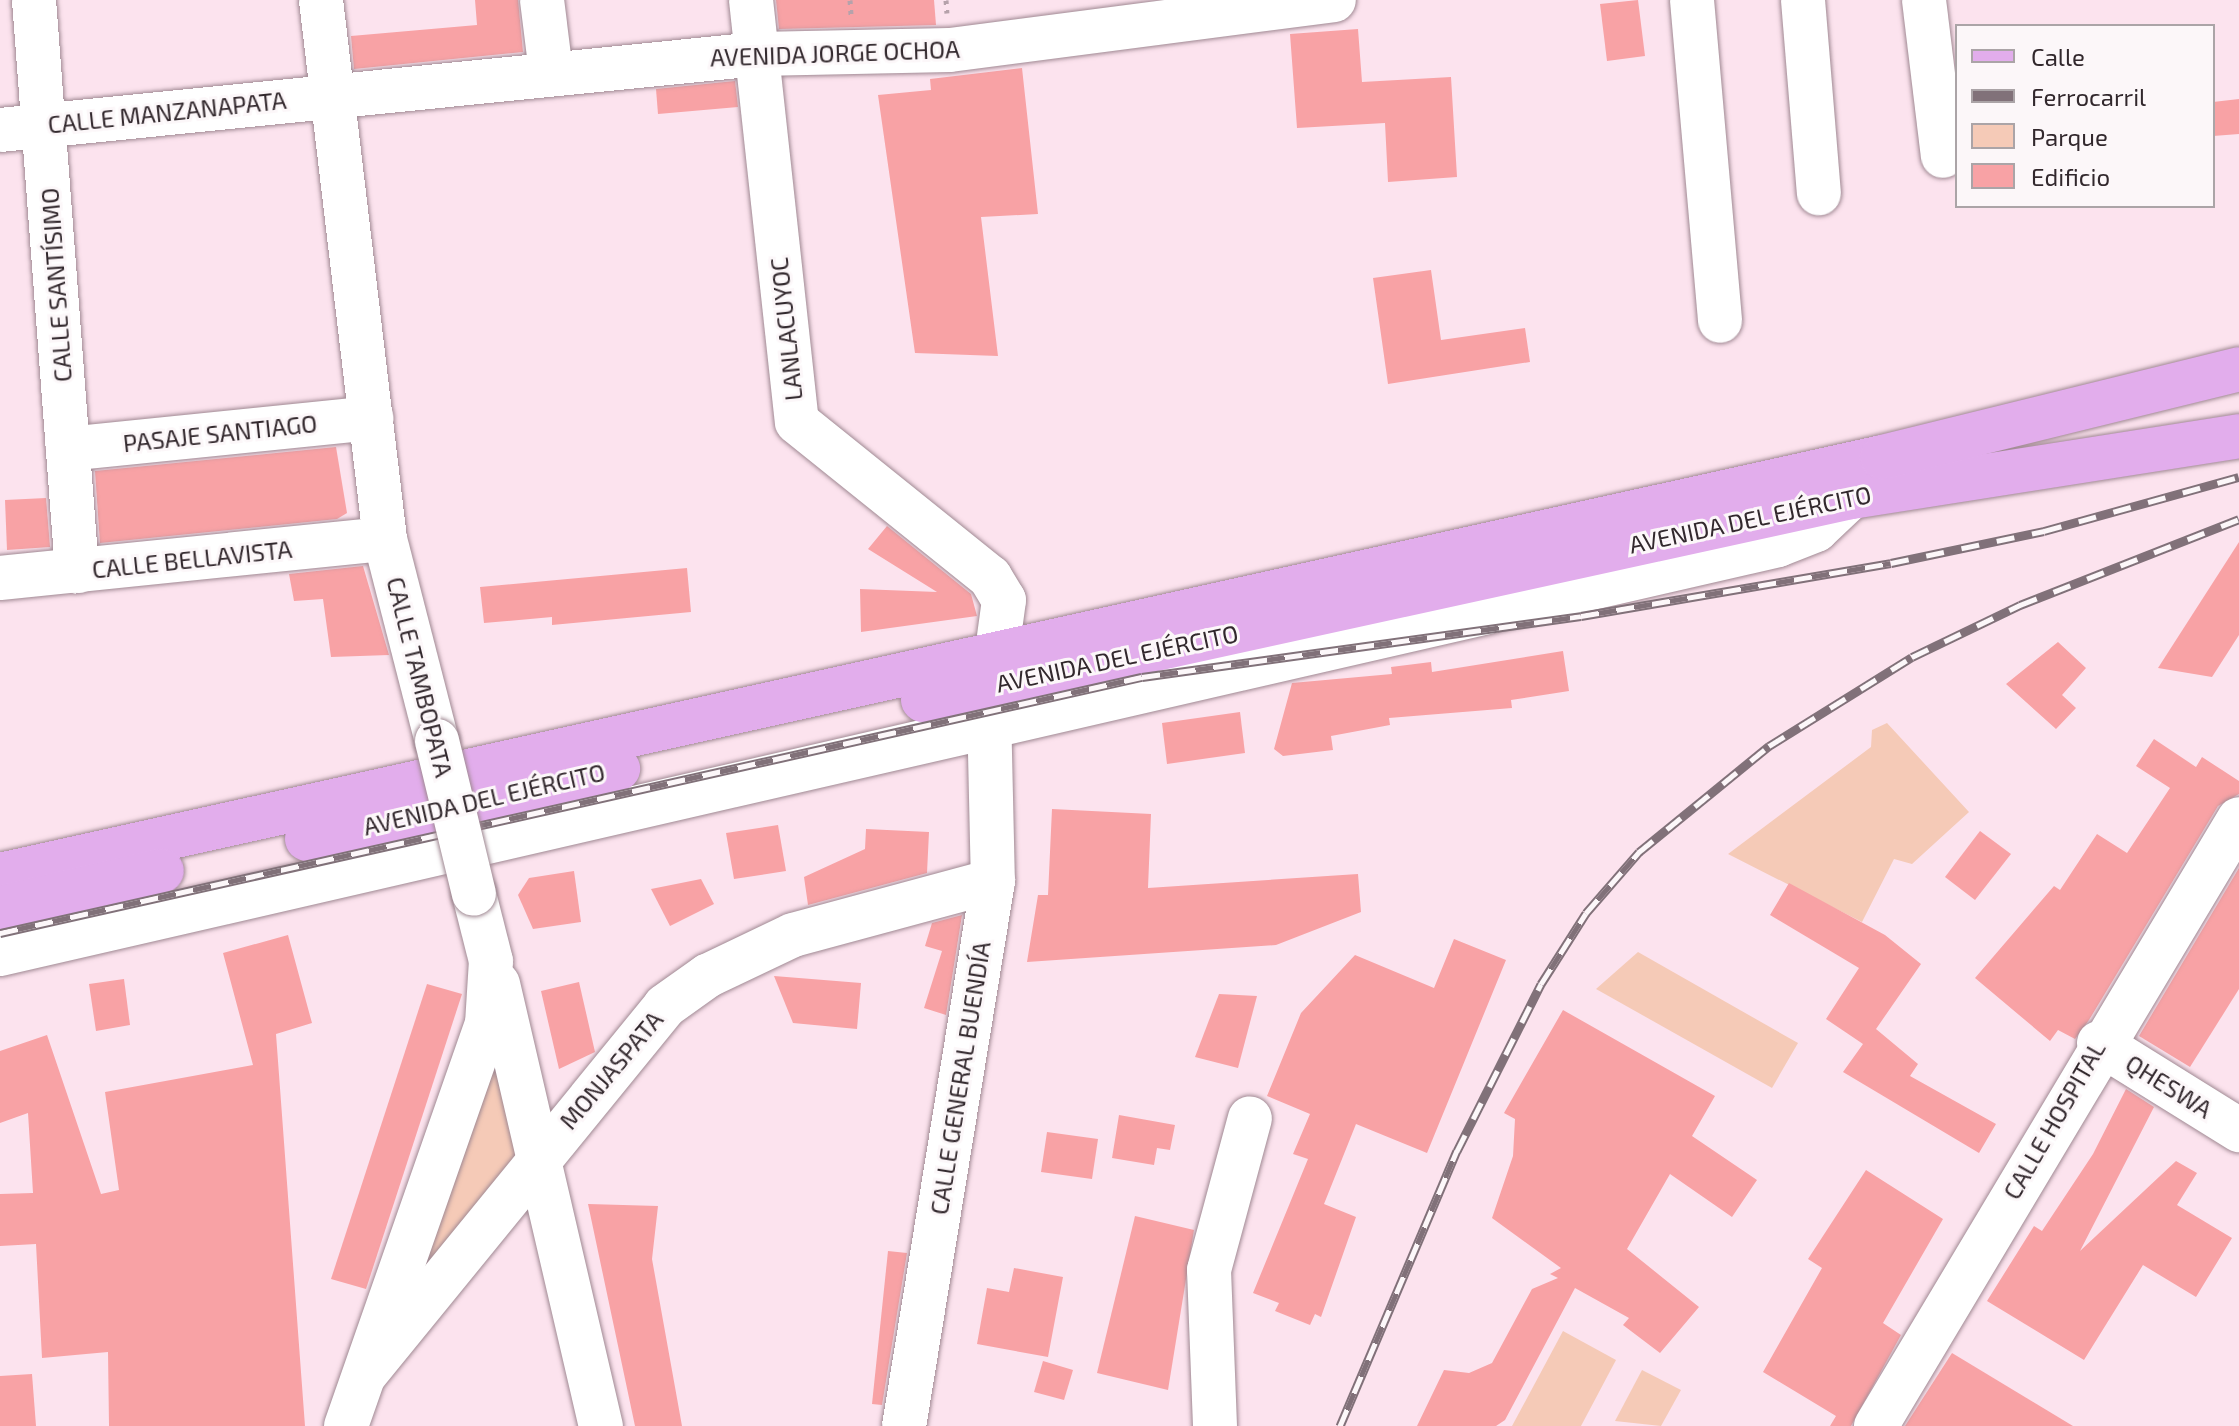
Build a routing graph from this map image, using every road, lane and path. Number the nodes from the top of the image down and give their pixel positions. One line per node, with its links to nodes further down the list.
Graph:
1 (34, 0): 12 (street, CALLE SANTÍSIMO)
2 (321, 0): 11 (street, CALLE TAMBOPATA)
3 (542, 0): 10 (street)
4 (751, 0): 9 (street, LANLACUYOC)
5 (1334, 0): 9 (street, AVENIDA JORGE OCHOA)
6 (1692, 0): 16 (street)
7 (1803, 0): 15 (street)
8 (1924, 0): 14 (street)
9 (758, 54): 10 (street, AVENIDA JORGE OCHOA); 25 (street, LANLACUYOC)
10 (551, 72): 11 (street, AVENIDA JORGE OCHOA)
11 (334, 95): 12 (street, CALLE MANZANAPATA); 18 (street, CALLE TAMBOPATA)
12 (44, 125): 13 (street, CALLE MANZANAPATA); 20 (street, CALLE SANTÍSIMO)
13 (0, 130)
14 (1943, 156)
15 (1819, 193)
16 (1720, 321)
17 (2239, 369): 25 (main road, AVENIDA DEL EJÉRCITO)
18 (371, 418): 20 (street, PASAJE SANTIAGO); 22 (street, CALLE TAMBOPATA)
19 (2239, 436): 21 (main road, AVENIDA DEL EJÉRCITO)
20 (68, 449): 23 (street, CALLE SANTÍSIMO)
21 (1851, 497): 25 (main road, AVENIDA DEL EJÉRCITO); 26 (street, AVENIDA DEL EJÉRCITO)
22 (385, 539): 23 (street, CALLE BELLAVISTA); 32 (street, CALLE TAMBOPATA, bridge)
23 (77, 571): 24 (street, CALLE BELLAVISTA)
24 (0, 578)
25 (996, 668): 26 (street, LANLACUYOC); 28 (main road, AVENIDA DEL EJÉRCITO); 30 (main road, AVENIDA DEL EJÉRCITO)
26 (989, 729): 29 (street, CALLE GENERAL BUENDÍA); 31 (street, AVENIDA DEL EJÉRCITO)
27 (2239, 819): 33 (street, CALLE HOSPITAL)
28 (0, 875)
29 (993, 881): 36 (street, MONJASPATA); 40 (street, CALLE GENERAL BUENDÍA)
30 (0, 908)
31 (0, 954)
32 (491, 961): 36 (street); 37 (street, CALLE TAMBOPATA)
33 (2099, 1043): 35 (street, QHESWA); 42 (street, CALLE HOSPITAL)
34 (1250, 1118): 41 (street)
35 (2239, 1130)
36 (542, 1153): 37 (street, MONJASPATA); 39 (street)
37 (366, 1373): 38 (street, CALLE TAMBOPATA)
38 (346, 1426)
39 (601, 1426)
40 (904, 1426)
41 (1215, 1426)
42 (1876, 1426)

